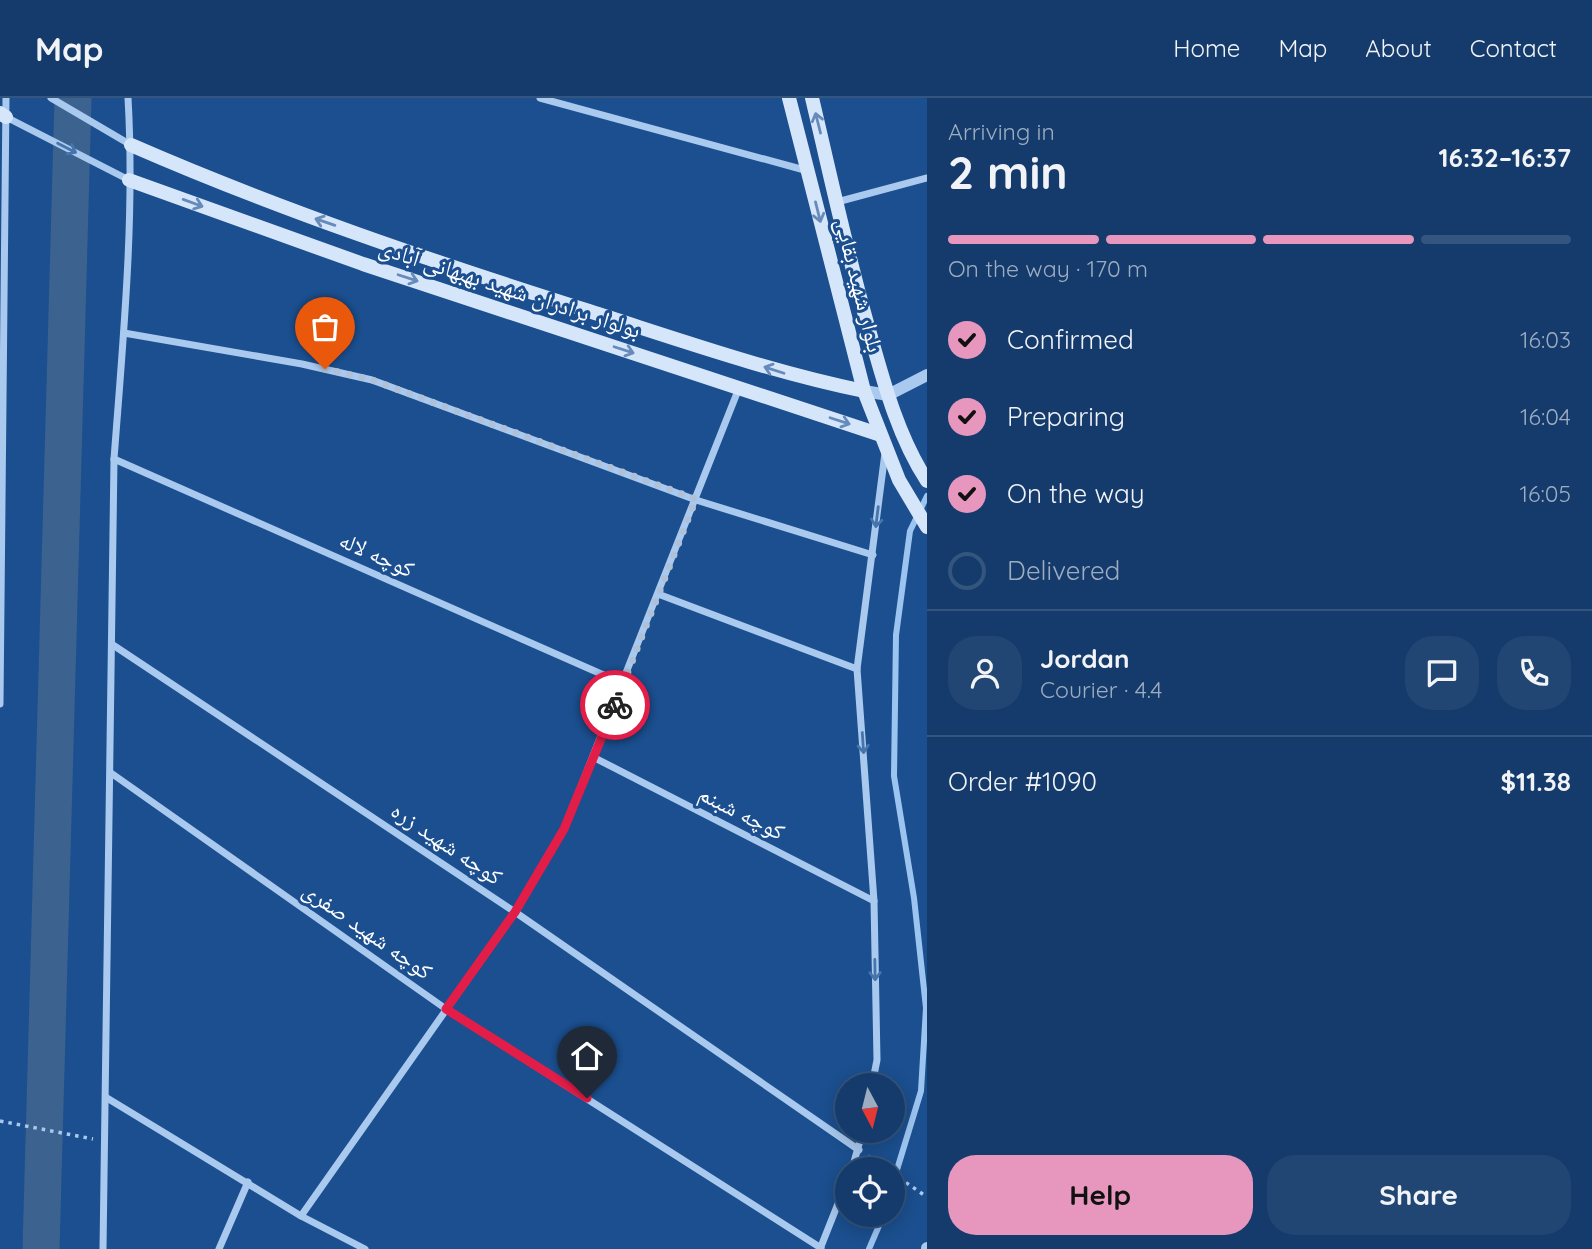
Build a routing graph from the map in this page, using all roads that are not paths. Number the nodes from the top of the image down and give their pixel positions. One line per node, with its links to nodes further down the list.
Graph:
1 (6, 98): 8 (street)
2 (51, 98): 9 (street)
3 (128, 98): 9 (street)
4 (540, 98): 7 (street)
5 (789, 98): 10 (main road, بلوار شهید بقایی)
6 (812, 98): 13 (main road, بلوار شهید بقایی, one-way to 6)
7 (552, 100): 10 (street)
8 (3, 115): 12 (street, one-way to 12); 15 (street)
9 (131, 145): 12 (street); 18 (main road, بولوار برادران شهید بهبهانی آبادی, one-way to 9)
10 (808, 171): 18 (main road, بلوار شهید بقایی, one-way to 18)
11 (927, 178): 13 (street)
12 (129, 180): 14 (street); 17 (main road, بولوار برادران شهید بهبهانی آبادی, one-way to 17)
13 (837, 202): 19 (main road, بلوار شهید بقایی)
14 (124, 333): 22 (street); 24 (street)
15 (2, 342): 28 (street)
16 (927, 375): 19 (street)
17 (740, 388): 20 (main road, بولوار برادران شهید بهبهانی آبادی, one-way to 20); 24 (street)
18 (864, 391): 19 (street); 20 (main road, بلوار شهید بقایی)
19 (888, 395): 23 (main road, بلوار شهید بقایی)
20 (878, 434): 21 (main road, بلوار شهید بقایی)
21 (885, 449): 25 (main road, بلوار شهید بقایی); 26 (street, one-way to 26)
22 (114, 459): 29 (street); 31 (street, کوچه لاله)
23 (927, 481)
24 (696, 499): 26 (street); 27 (street)
25 (927, 527)
26 (873, 555): 30 (street)
27 (658, 594): 30 (street); 31 (street)
28 (1, 604): 32 (street)
29 (113, 645): 35 (street); 37 (street, کوچه شهید زره)
30 (857, 669): 36 (street, one-way to 36)
31 (624, 684): 34 (street)
32 (0, 687): 33 (street)
33 (0, 704)
34 (593, 757): 36 (street, کوچه شبنم); 37 (street)
35 (111, 772): 38 (street, کوچه شهید صفری); 40 (street)
36 (874, 901): 39 (street, one-way to 39)
37 (515, 912): 38 (street); 42 (street, کوچه شهید زره)
38 (446, 1009): 46 (street); 47 (street, کوچه شهید صفری)
39 (874, 1073)
40 (107, 1098): 44 (street); 48 (street)
41 (860, 1143): 42 (street)
42 (859, 1150): 43 (street)
43 (856, 1157)
44 (248, 1182): 46 (street); 49 (street)
45 (835, 1212): 47 (street)
46 (301, 1216): 50 (street)
47 (821, 1248)
48 (103, 1249)
49 (219, 1249)
50 (365, 1249)

